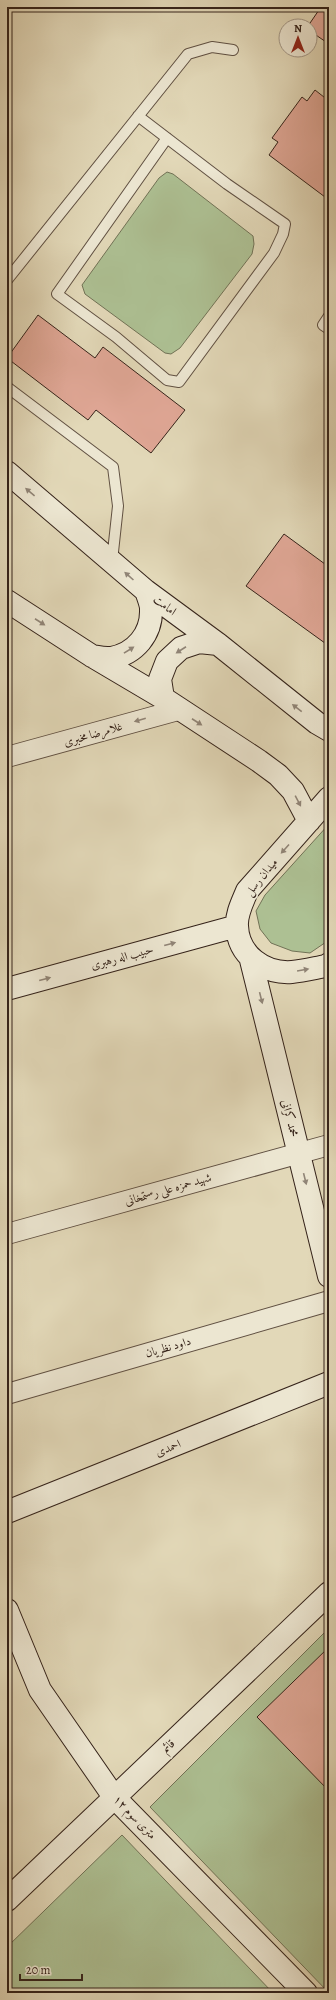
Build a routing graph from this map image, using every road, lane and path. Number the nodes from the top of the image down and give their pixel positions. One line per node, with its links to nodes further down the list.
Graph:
1 (233, 50): 2 (lane)
2 (138, 116): 3 (lane); 4 (lane)
3 (167, 138): 3 (lane)
4 (7, 280)
5 (329, 316): 6 (lane)
6 (329, 329)
7 (7, 387): 9 (lane)
8 (7, 472): 9 (main road, امامت, one-way to 8)
9 (112, 561): 10 (main road, امامت, one-way to 9)
10 (146, 591): 12 (main road, امامت); 13 (main road, one-way to 10)
11 (7, 601): 13 (main road, one-way to 13)
12 (218, 644): 14 (main road, one-way to 14); 15 (main road, امامت, one-way to 12)
13 (92, 656): 14 (main road)
14 (170, 704): 16 (street, غلامرضا مخبری, one-way to 16); 18 (main road, one-way to 18)
15 (329, 730)
16 (7, 757)
17 (329, 798): 18 (main road, میدان رسل)
18 (309, 821): 19 (main road, میدان رسل, one-way to 19)
19 (236, 926): 20 (main road, میدان رسل); 22 (main road, حبیب اله رهبری, one-way to 19)
20 (251, 960): 21 (main road, one-way to 21); 24 (main road, محمد کرانی, one-way to 24)
21 (329, 964)
22 (7, 989)
23 (329, 1145): 24 (street, شهید حمزه علی رستمخانی)
24 (299, 1153): 25 (street, شهید حمزه علی رستمخانی); 26 (main road, محمد کرانی, one-way to 26)
25 (7, 1234)
26 (329, 1276)
27 (329, 1301): 29 (street, داود نظریان)
28 (329, 1383): 30 (main road, احمدی)
29 (7, 1394)
30 (7, 1512)
31 (329, 1593): 33 (main road, قائم)
32 (7, 1610): 33 (main road, ۱۲ متری سوم)
33 (114, 1797): 34 (main road, قائم); 35 (main road, ۱۲ متری سوم)
34 (7, 1900)
35 (306, 1993)

